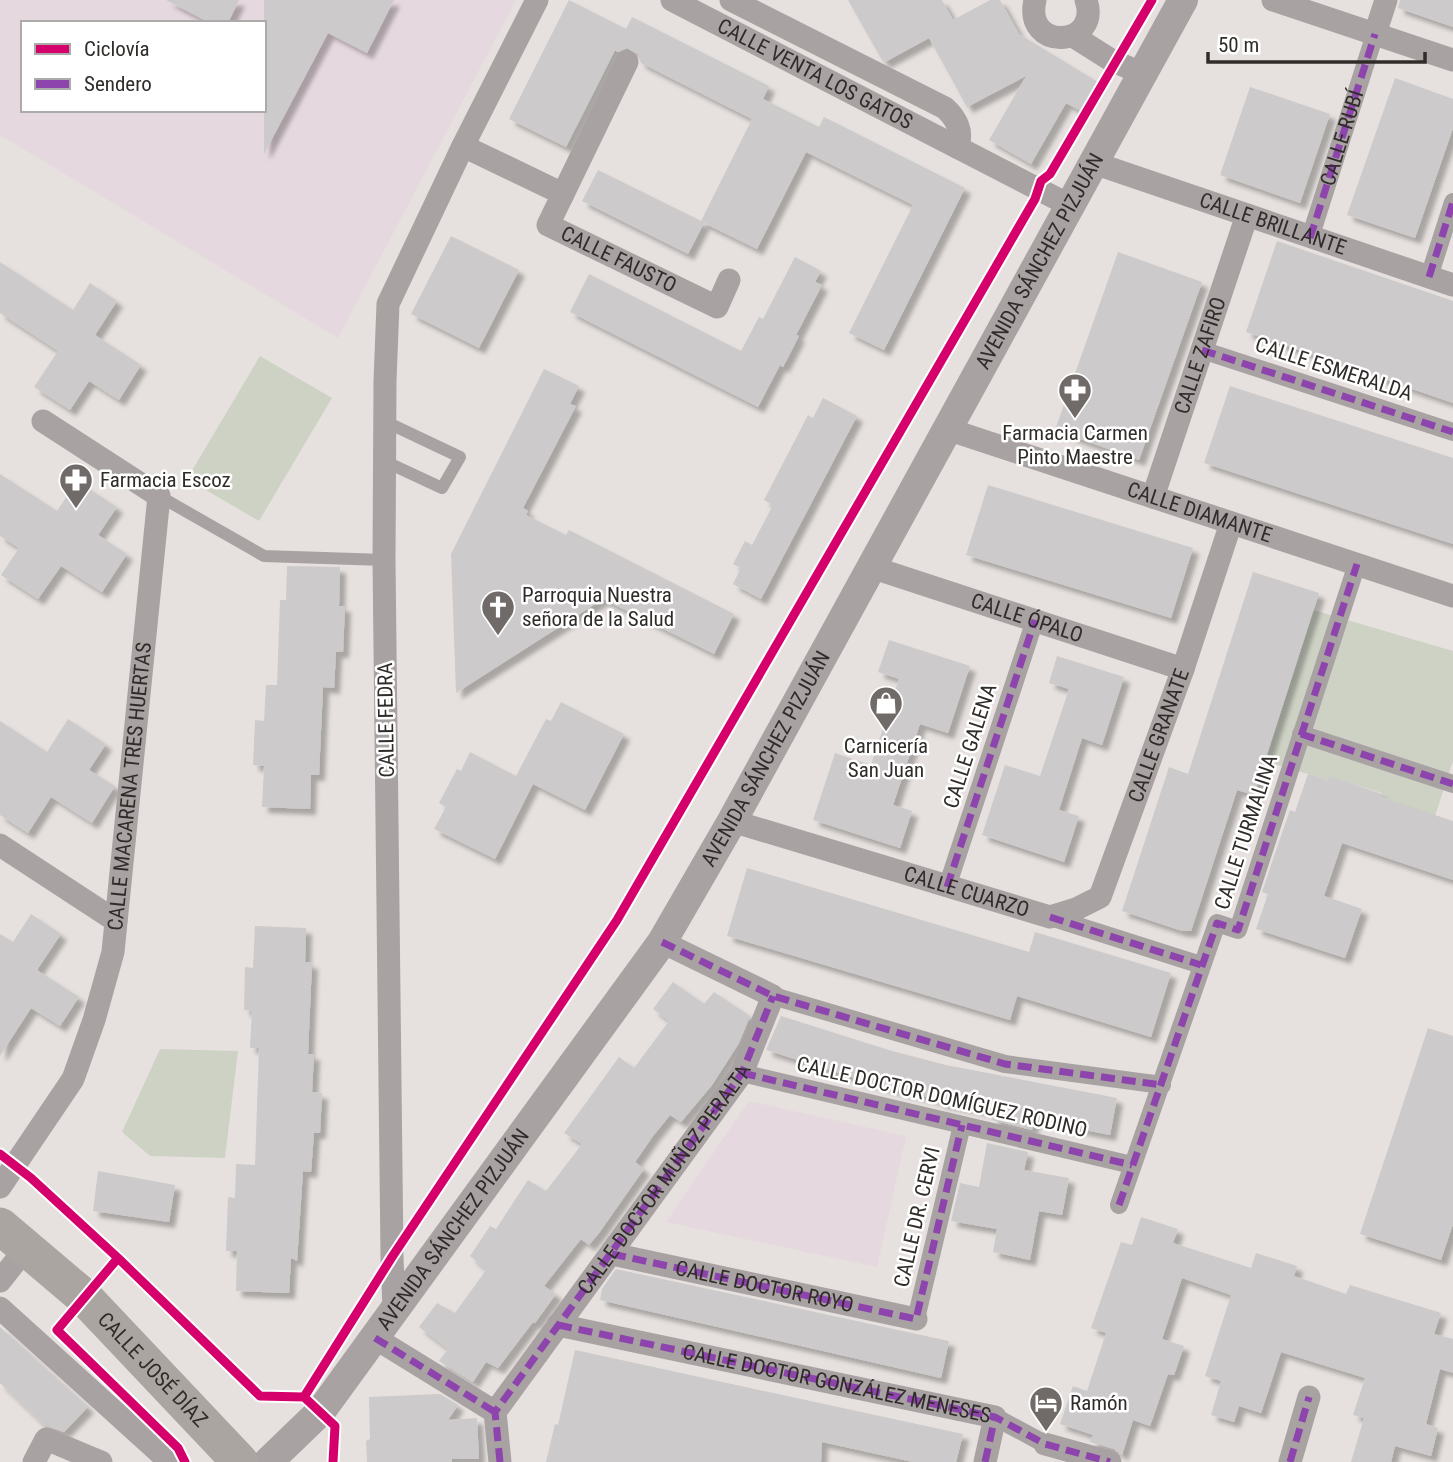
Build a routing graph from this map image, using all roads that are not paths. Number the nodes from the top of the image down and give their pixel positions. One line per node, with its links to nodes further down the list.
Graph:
1 (537, 0): 14 (street, CALLE FEDRA)
2 (672, 0): 15 (street, CALLE VENTA LOS GATOS)
3 (731, 0): 15 (street, CALLE VENTA LOS GATOS)
4 (1035, 0): 10 (street)
5 (1183, 0): 13 (street, AVENIDA SÁNCHEZ PIZJUÁN)
6 (1273, 0): 9 (street)
7 (1386, 0): 9 (street, CALLE RUBÍ)
8 (1088, 1): 10 (street)
9 (1375, 34): 11 (street); 21 (street, CALLE RUBÍ)
10 (1073, 36): 13 (street)
11 (1453, 60)
12 (627, 62): 17 (street)
13 (1142, 73): 16 (street, AVENIDA SÁNCHEZ PIZJUÁN)
14 (463, 146): 17 (street, CALLE FAUSTO); 27 (street, CALLE FEDRA)
15 (957, 148): 19 (street, CALLE VENTA LOS GATOS)
16 (1094, 163): 19 (street, AVENIDA SÁNCHEZ PIZJUÁN); 20 (street, CALLE BRILLANTE)
17 (563, 194): 23 (street, CALLE FAUSTO)
18 (1453, 202): 22 (street)
19 (1069, 205): 28 (street, AVENIDA SÁNCHEZ PIZJUÁN)
20 (1247, 215): 21 (street, CALLE BRILLANTE); 25 (street, CALLE ZAFIRO)
21 (1310, 238): 22 (street, CALLE BRILLANTE)
22 (1429, 277): 24 (street, CALLE BRILLANTE)
23 (729, 280)
24 (1453, 285)
25 (1202, 349): 29 (street, CALLE ESMERALDA); 32 (street, CALLE ZAFIRO)
26 (43, 421): 31 (street)
27 (384, 421): 30 (street, CALLE FEDRA); 30 (lane)
28 (947, 429): 32 (street, CALLE DIAMANTE); 36 (street, AVENIDA SÁNCHEZ PIZJUÁN)
29 (1453, 432)
30 (384, 461): 34 (street, CALLE FEDRA)
31 (159, 496): 34 (lane); 46 (street, CALLE MACARENA TRES HUERTAS)
32 (1153, 497): 33 (street, CALLE DIAMANTE)
33 (1231, 523): 35 (street, CALLE DIAMANTE); 39 (street, CALLE GRANATE)
34 (384, 560): 60 (street, CALLE FEDRA)
35 (1357, 564): 37 (street, CALLE DIAMANTE); 40 (street, CALLE TURMALINA)
36 (871, 567): 38 (street, CALLE ÓPALO); 42 (street, AVENIDA SÁNCHEZ PIZJUÁN)
37 (1453, 596)
38 (1035, 620): 39 (street, CALLE ÓPALO); 44 (street, CALLE GALENA)
39 (1183, 669): 45 (street, CALLE GRANATE)
40 (1301, 734): 41 (street); 48 (street, CALLE TURMALINA)
41 (1453, 784)
42 (732, 821): 44 (street, CALLE CUARZO); 47 (street, AVENIDA SÁNCHEZ PIZJUÁN)
43 (0, 845): 46 (street)
44 (947, 887): 45 (street, CALLE CUARZO)
45 (1049, 917): 48 (street, CALLE CUARZO)
46 (116, 921): 54 (street, CALLE MACARENA TRES HUERTAS)
47 (662, 942): 49 (street); 60 (street, AVENIDA SÁNCHEZ PIZJUÁN)
48 (1201, 965): 51 (street, CALLE TURMALINA)
49 (773, 996): 50 (street, CALLE DOCTOR MUÑOZ PERALTA); 51 (street)
50 (742, 1073): 52 (street, CALLE DOCTOR DOMÍGUEZ RODINO); 57 (street, CALLE DOCTOR MUÑOZ PERALTA)
51 (1162, 1085): 53 (street, CALLE TURMALINA)
52 (962, 1125): 53 (street, CALLE DOCTOR DOMÍGUEZ RODINO); 61 (street, CALLE DR. CERVI)
53 (1132, 1165): 55 (street, CALLE TURMALINA)
54 (0, 1187)
55 (1119, 1205)
56 (14, 1237): 58 (street); 71 (main road, CALLE JOSÉ DÍAZ)
57 (612, 1254): 61 (street, CALLE DOCTOR ROYO); 62 (street, CALLE DOCTOR MUÑOZ PERALTA)
58 (0, 1281)
59 (0, 1308): 70 (street)
60 (394, 1310): 63 (street, AVENIDA SÁNCHEZ PIZJUÁN)
61 (916, 1320)
62 (558, 1325): 65 (street, CALLE DOCTOR MUÑOZ PERALTA); 66 (street, CALLE DOCTOR GONZÁLEZ MENESES)
63 (375, 1338): 65 (street); 72 (street, AVENIDA SÁNCHEZ PIZJUÁN)
64 (1308, 1396): 76 (street)
65 (495, 1412): 73 (street)
66 (995, 1417): 67 (street, CALLE DOCTOR GONZÁLEZ MENESES); 74 (street)
67 (1045, 1444): 75 (street, CALLE DOCTOR GONZÁLEZ MENESES)
68 (34, 1462): 69 (street)
69 (101, 1462)
70 (170, 1462)
71 (240, 1462)
72 (268, 1462)
73 (500, 1462)
74 (985, 1462)
75 (1110, 1462)
76 (1290, 1462)

